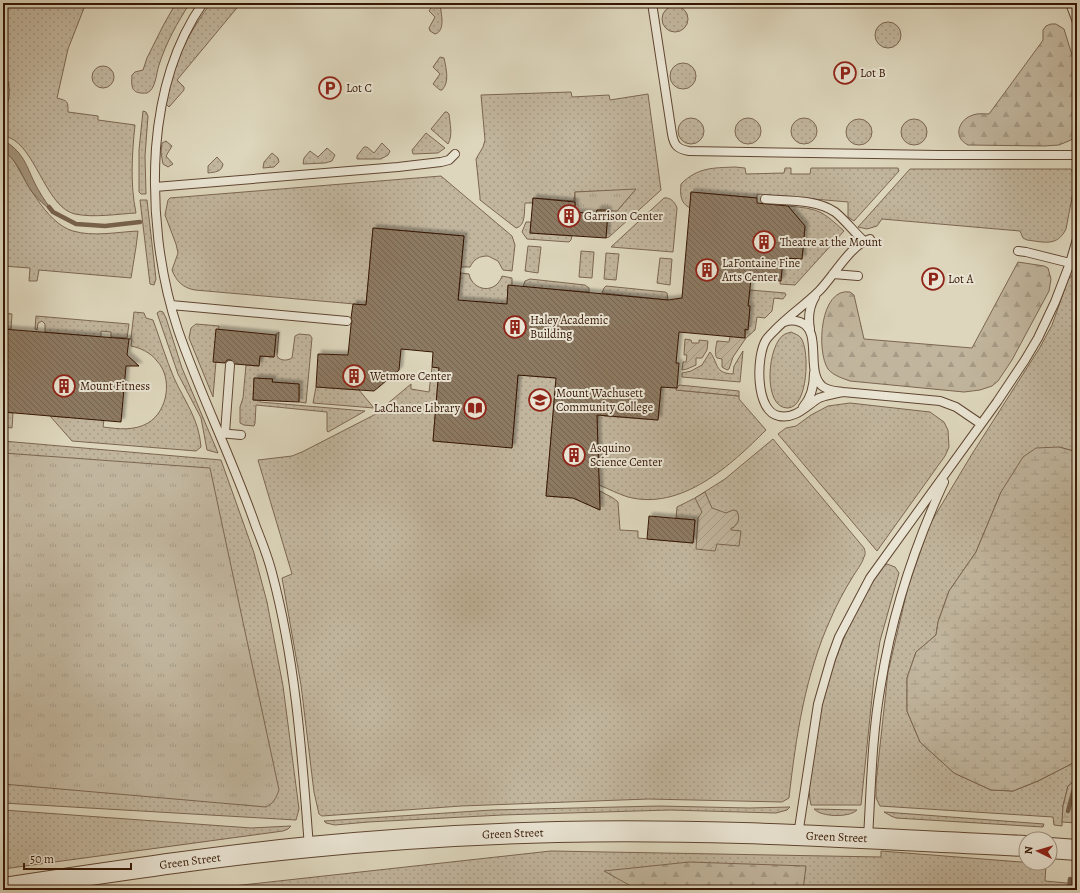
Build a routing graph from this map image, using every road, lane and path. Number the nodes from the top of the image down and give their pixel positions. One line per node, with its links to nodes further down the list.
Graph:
1 (203, 3): 7 (lane)
2 (652, 3): 6 (lane)
3 (1070, 3): 4 (lane)
4 (1077, 22)
5 (455, 154): 7 (lane)
6 (1077, 155)
7 (155, 187): 15 (lane)
8 (765, 199): 12 (lane)
9 (1077, 239): 11 (lane)
10 (1018, 251): 11 (lane)
11 (1070, 263): 23 (lane)
12 (833, 274): 13 (lane); 14 (lane)
13 (858, 276)
14 (819, 291): 17 (lane); 18 (lane)
15 (171, 305): 16 (lane); 24 (lane)
16 (347, 321)
17 (780, 324): 18 (lane); 22 (lane)
18 (810, 330): 20 (lane)
19 (230, 365): 24 (lane)
20 (814, 368): 21 (lane); 22 (lane)
21 (843, 392): 22 (lane); 23 (lane)
22 (797, 414)
23 (981, 424): 26 (lane)
24 (222, 433): 25 (lane); 30 (lane)
25 (241, 435)
26 (953, 463): 27 (lane); 28 (lane)
27 (798, 835): 28 (street, Green Street); 30 (street, Green Street)
28 (868, 839): 29 (street, Green Street)
29 (1018, 846)
30 (309, 847): 33 (street, Green Street)
31 (1058, 849): 32 (street)
32 (1077, 850)
33 (3, 888)

